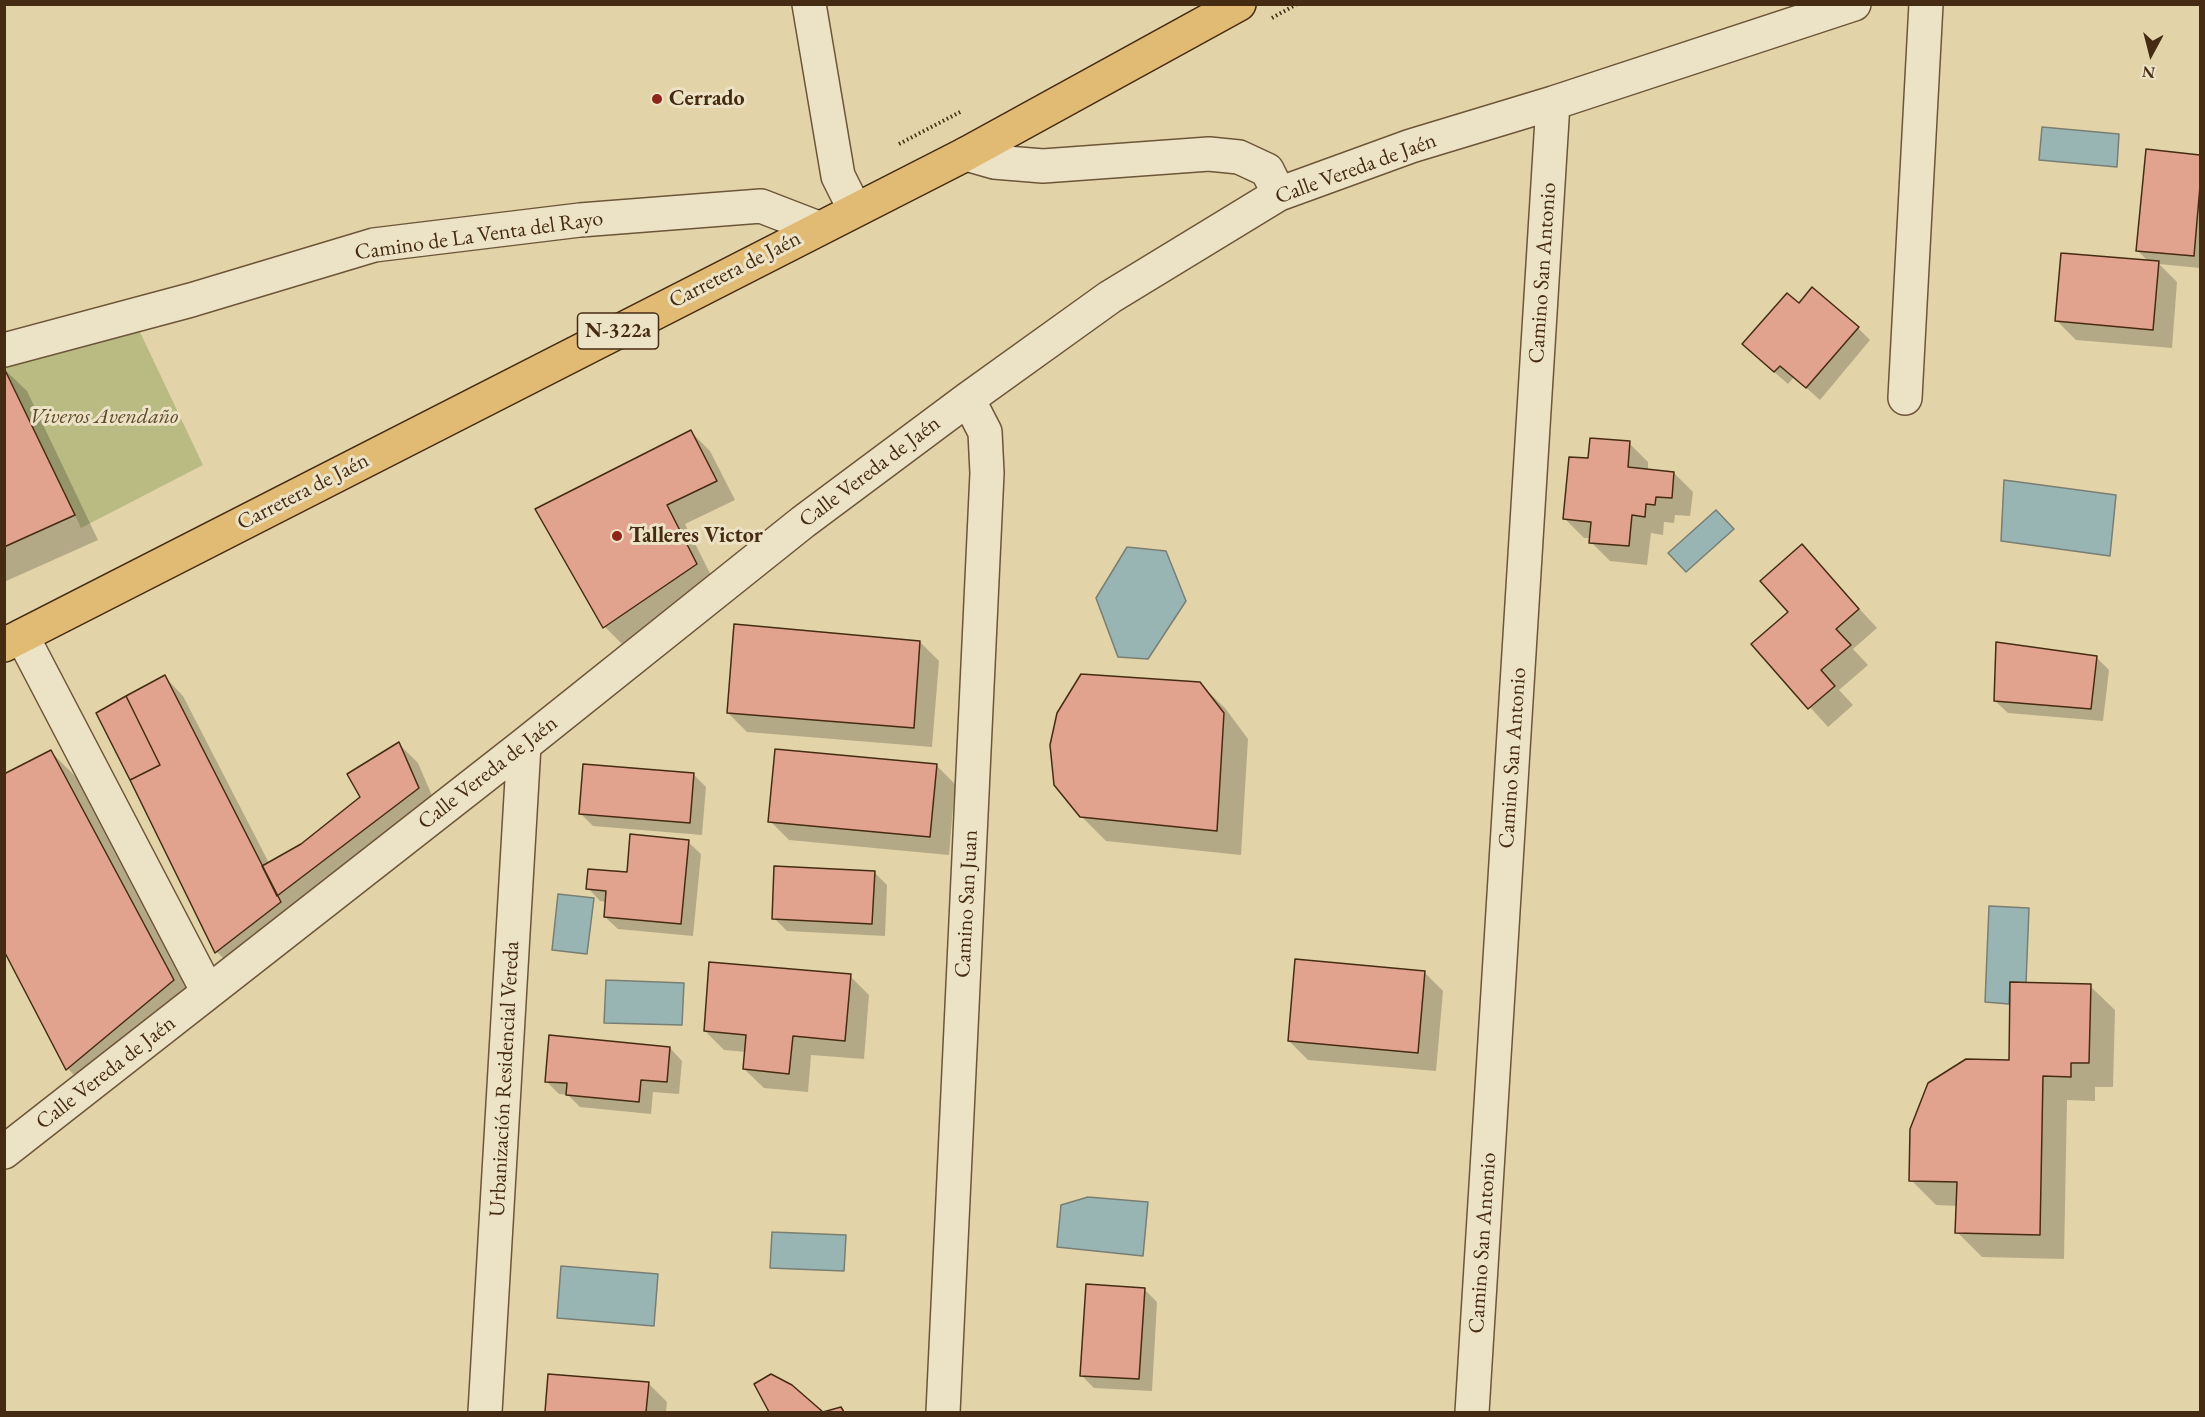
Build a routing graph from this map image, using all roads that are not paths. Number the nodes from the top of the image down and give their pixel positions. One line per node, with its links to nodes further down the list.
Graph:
1 (809, 4): 8 (street)
2 (1239, 4): 6 (highway, Carretera de Jaén / N-322a)
3 (1854, 4): 5 (street, Calle Vereda de Jaén)
4 (1926, 4): 11 (street)
5 (1553, 103): 7 (street, Calle Vereda de Jaén); 19 (street, Camino San Antonio)
6 (966, 154): 7 (street); 8 (highway, Carretera de Jaén / N-322a)
7 (1279, 194): 12 (street, Calle Vereda de Jaén)
8 (855, 210): 9 (highway, Carretera de Jaén / N-322a)
9 (818, 228): 10 (street, Camino de La Venta del Rayo); 13 (highway, Carretera de Jaén / N-322a)
10 (4, 350)
11 (1905, 398)
12 (968, 399): 14 (street, Calle Vereda de Jaén); 18 (street, Camino San Juan)
13 (13, 641): 15 (street)
14 (524, 745): 15 (street, Calle Vereda de Jaén); 17 (street, Urbanización Residencial Vereda)
15 (208, 992): 16 (street, Calle Vereda de Jaén)
16 (4, 1152)
17 (485, 1413)
18 (943, 1413)
19 (1472, 1413)

